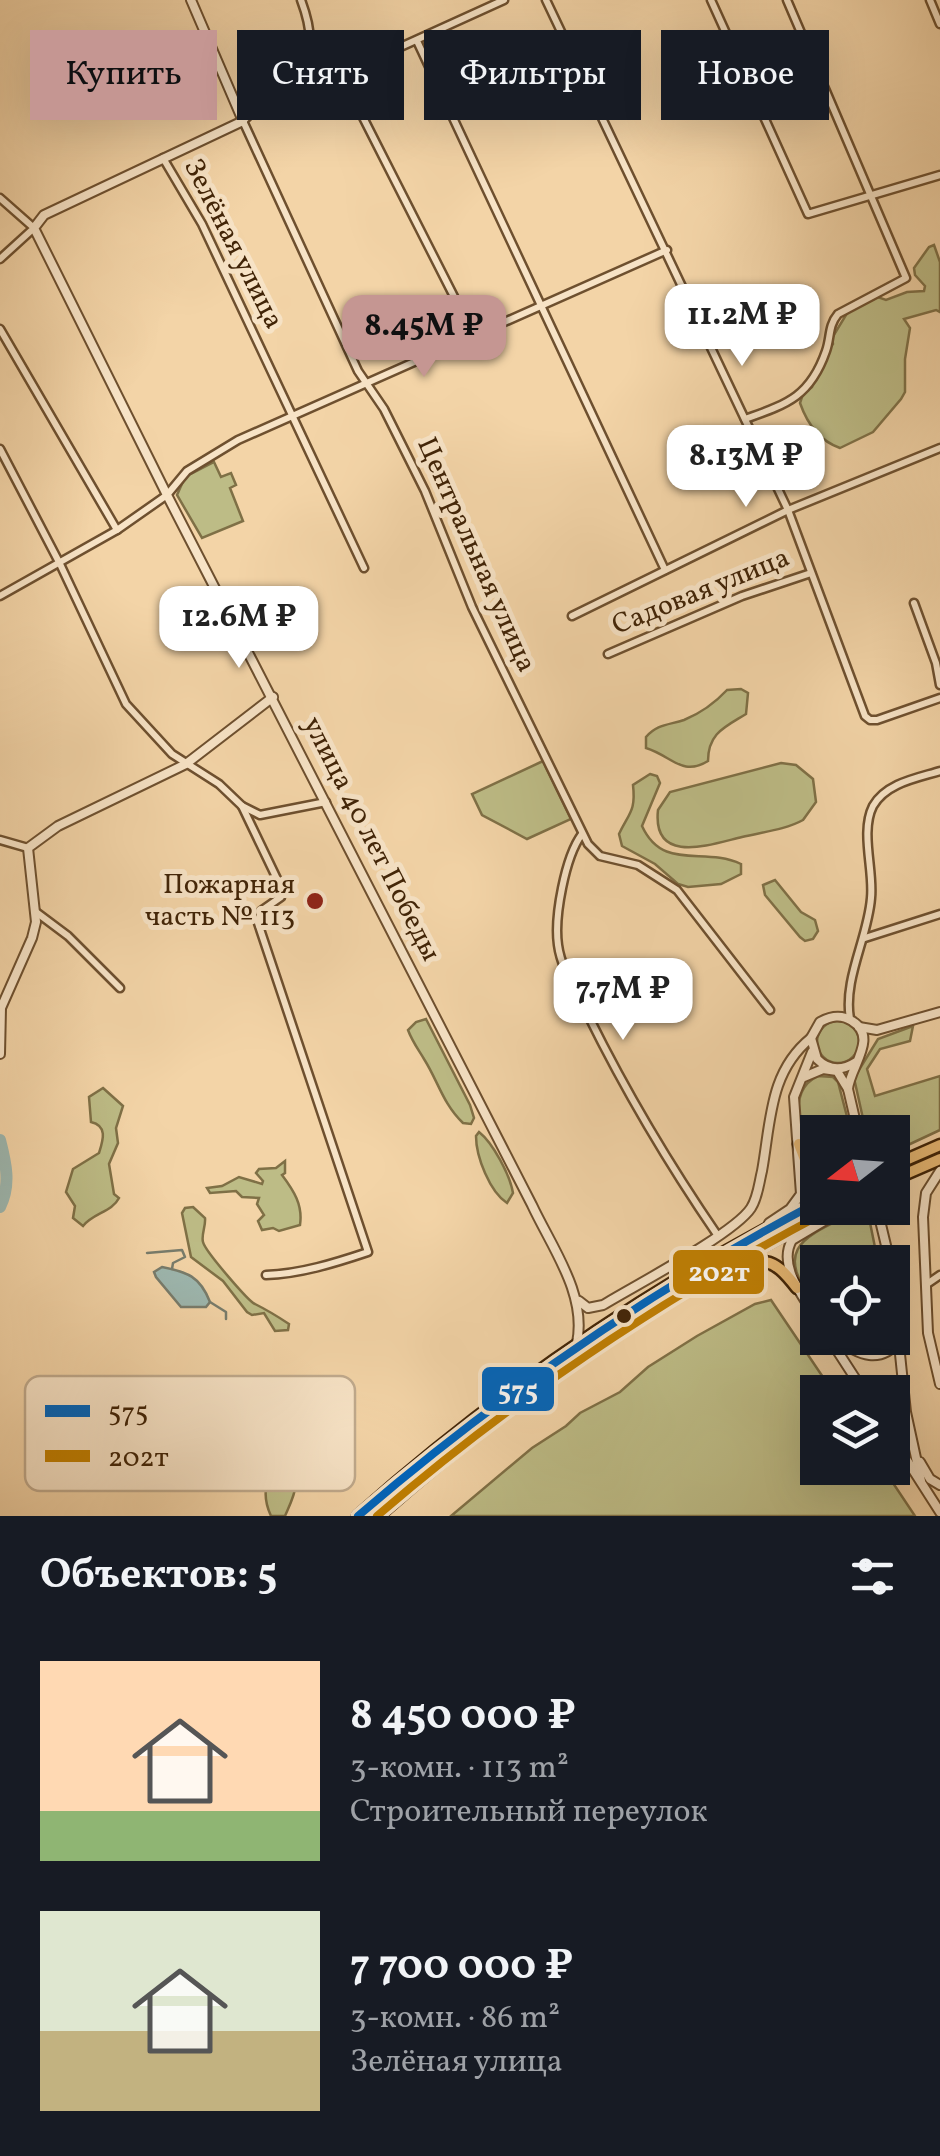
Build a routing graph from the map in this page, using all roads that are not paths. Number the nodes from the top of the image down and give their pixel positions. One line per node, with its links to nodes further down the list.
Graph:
1 (192, 0): 13 (street, Центральная улица)
2 (301, 0): 9 (street)
3 (504, 0): 10 (street)
4 (546, 0): 19 (street)
5 (711, 0): 16 (street)
6 (787, 0): 16 (street)
7 (930, 0): 8 (street)
8 (940, 24)
9 (311, 30)
10 (417, 41): 11 (street); 21 (street)
11 (404, 47)
12 (365, 120): 23 (street)
13 (242, 121): 14 (street); 24 (street, Центральная улица)
14 (163, 158): 18 (street); 25 (street, Зелёная улица)
15 (940, 174): 16 (street)
16 (871, 194): 26 (street)
17 (0, 198): 18 (street, улица 40 лет Победы)
18 (34, 228): 20 (street); 29 (street, улица 40 лет Победы)
19 (667, 250): 21 (street); 26 (street)
20 (0, 259)
21 (543, 306): 23 (street); 34 (street)
22 (0, 329): 31 (street)
23 (475, 338): 24 (street)
24 (366, 384): 25 (street); 47 (street, Центральная улица)
25 (294, 416): 29 (street); 33 (street, Зелёная улица)
26 (746, 419): 30 (street)
27 (940, 448): 30 (street)
28 (0, 450): 32 (street)
29 (167, 495): 31 (street); 41 (street, улица 40 лет Победы)
30 (788, 510): 34 (street); 35 (street)
31 (117, 530): 32 (street)
32 (60, 564): 36 (street); 43 (street)
33 (364, 568)
34 (665, 570): 38 (street)
35 (811, 572): 39 (street, Садовая улица); 42 (street)
36 (0, 596)
37 (914, 603): 40 (street)
38 (572, 616)
39 (608, 654)
40 (940, 686)
41 (273, 697): 43 (street); 45 (street, улица 40 лет Победы)
42 (940, 698)
43 (186, 764): 46 (street); 49 (street)
44 (940, 771): 52 (street)
45 (328, 802): 46 (street); 87 (street, улица 40 лет Победы)
46 (242, 806): 81 (street)
47 (582, 834): 55 (street, Центральная улица); 79 (street)
48 (0, 840): 49 (street)
49 (28, 848): 50 (street)
50 (35, 911): 53 (street); 64 (street)
51 (940, 914): 52 (street)
52 (864, 938): 54 (street)
53 (120, 988)
54 (848, 1000): 57 (street); 58 (street)
55 (770, 1010)
56 (940, 1012): 60 (street)
57 (830, 1017): 58 (street); 61 (street)
58 (850, 1019): 59 (street)
59 (859, 1027): 60 (street); 62 (street)
60 (877, 1030): 62 (street)
61 (811, 1038): 63 (street); 79 (street)
62 (864, 1046): 65 (street)
63 (812, 1052): 66 (street); 67 (street)
64 (0, 1054)
65 (856, 1062): 66 (street); 68 (street)
66 (831, 1068): 67 (street); 68 (street)
67 (802, 1078): 70 (street)
68 (848, 1088): 69 (street)
69 (854, 1115)
70 (799, 1144): 80 (street)
71 (940, 1145): 72 (highway)
72 (910, 1158)
73 (940, 1160): 75 (highway)
74 (940, 1171): 83 (street)
75 (910, 1172)
76 (800, 1211): 80 (highway)
77 (804, 1225): 84 (highway)
78 (820, 1225): 85 (street)
79 (718, 1236): 87 (street)
80 (736, 1245): 88 (highway)
81 (266, 1275)
82 (940, 1275): 83 (street)
83 (927, 1284): 89 (street)
84 (691, 1286): 85 (highway); 96 (highway)
85 (797, 1288): 86 (street)
86 (800, 1292)
87 (576, 1298): 88 (street)
88 (577, 1343): 95 (highway)
89 (940, 1384)
90 (910, 1440): 92 (street); 93 (street)
91 (910, 1465): 92 (street)
92 (920, 1481): 94 (street)
93 (940, 1485)
94 (940, 1512)
95 (358, 1516)
96 (378, 1516)

